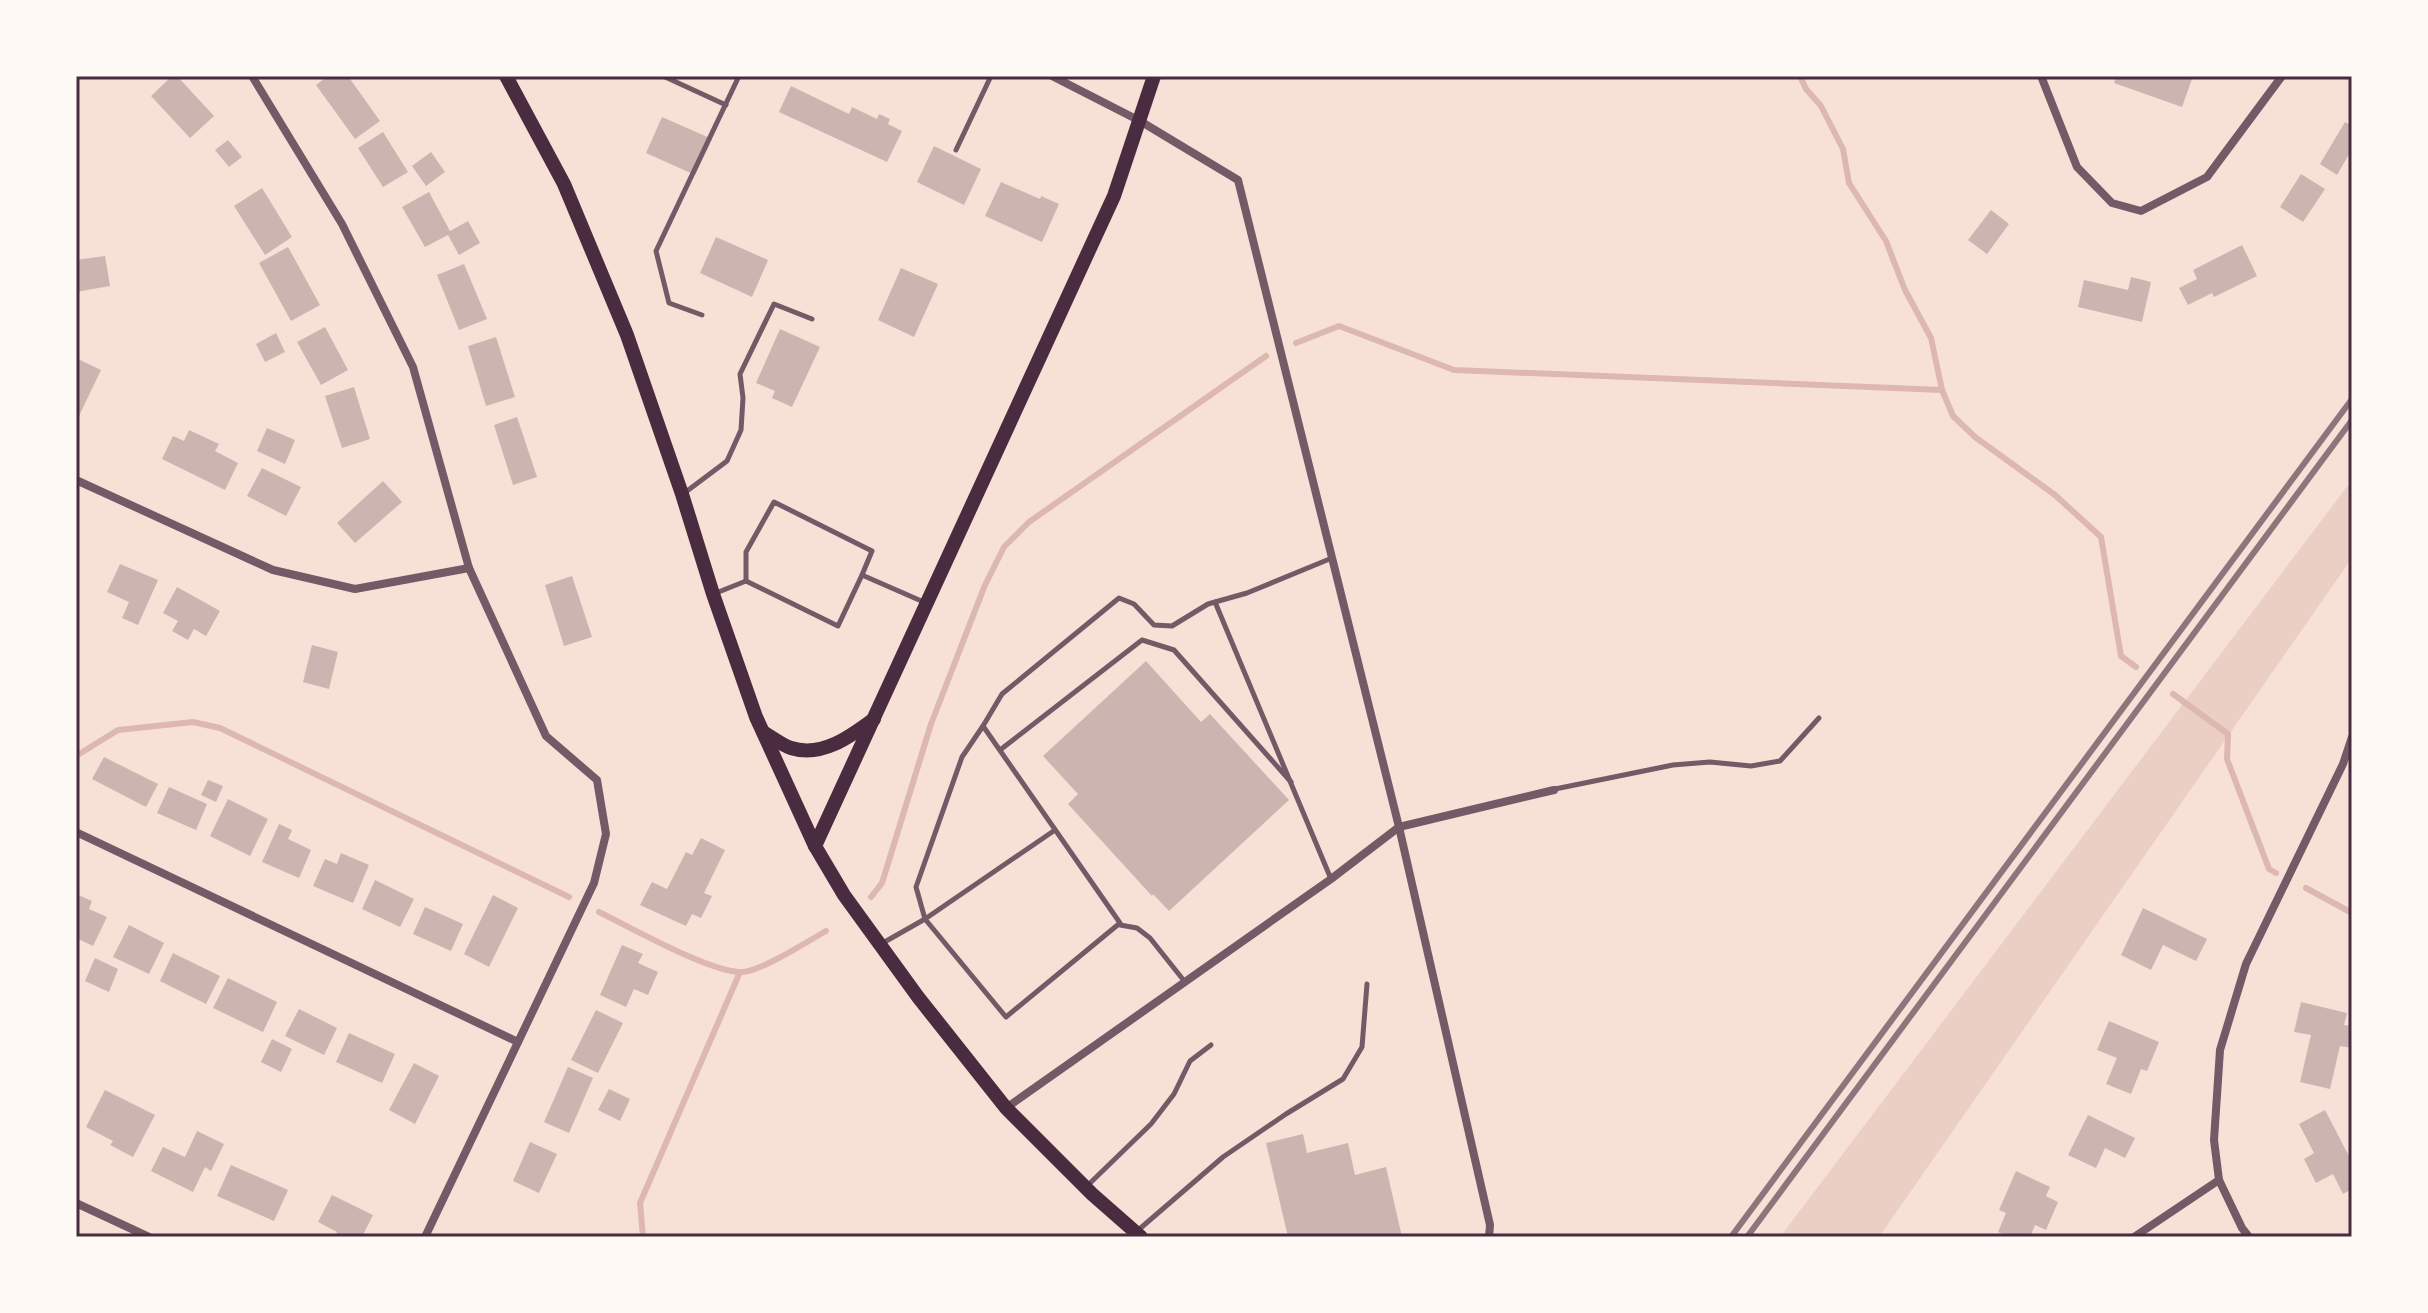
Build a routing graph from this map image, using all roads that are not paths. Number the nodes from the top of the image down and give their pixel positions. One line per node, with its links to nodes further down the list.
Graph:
1 (252, 76): 18 (street)
2 (506, 76): 16 (main road)
3 (663, 76): 10 (lane)
4 (739, 76): 10 (lane)
5 (991, 76): 12 (lane)
6 (1052, 76): 11 (street)
7 (1154, 76): 11 (main road)
8 (2041, 76): 9 (street)
9 (2282, 76)
10 (726, 105): 13 (lane)
11 (1140, 121): 17 (street); 23 (main road)
12 (956, 150)
13 (702, 315)
14 (812, 319): 16 (lane)
15 (76, 480): 18 (street)
16 (682, 494): 21 (main road)
17 (1332, 558): 22 (lane); 34 (street)
18 (469, 568): 44 (street)
19 (862, 575): 20 (lane); 20 (lane); 23 (lane)
20 (746, 581): 21 (lane)
21 (713, 594): 27 (main road)
22 (1215, 602): 26 (lane); 32 (lane)
23 (927, 603): 25 (main road)
24 (1819, 718): 33 (lane)
25 (874, 719): 27 (main road); 37 (main road)
26 (983, 726): 29 (lane); 39 (lane)
27 (763, 732): 37 (main road)
28 (2352, 737): 30 (street)
29 (1000, 750): 32 (lane); 35 (lane)
30 (2343, 764): 31 (street); 47 (street)
31 (2352, 768)
32 (1291, 782): 38 (lane)
33 (1554, 790): 34 (street)
34 (1399, 827): 38 (street); 53 (street)
35 (1055, 830): 39 (lane); 40 (lane)
36 (76, 832): 44 (street)
37 (815, 846): 41 (main road)
38 (1331, 879): 42 (street)
39 (925, 919): 40 (lane); 41 (lane)
40 (1119, 925): 42 (lane)
41 (880, 944): 46 (main road)
42 (1185, 982): 46 (street)
43 (1367, 984): 50 (lane)
44 (518, 1042): 52 (street)
45 (1211, 1045): 48 (lane)
46 (1006, 1108): 48 (main road)
47 (2219, 1180): 54 (street); 55 (street)
48 (1085, 1188): 50 (main road)
49 (76, 1203): 51 (street)
50 (1138, 1235)
51 (149, 1237)
52 (425, 1237)
53 (1489, 1237)
54 (2134, 1237)
55 (2249, 1237)

